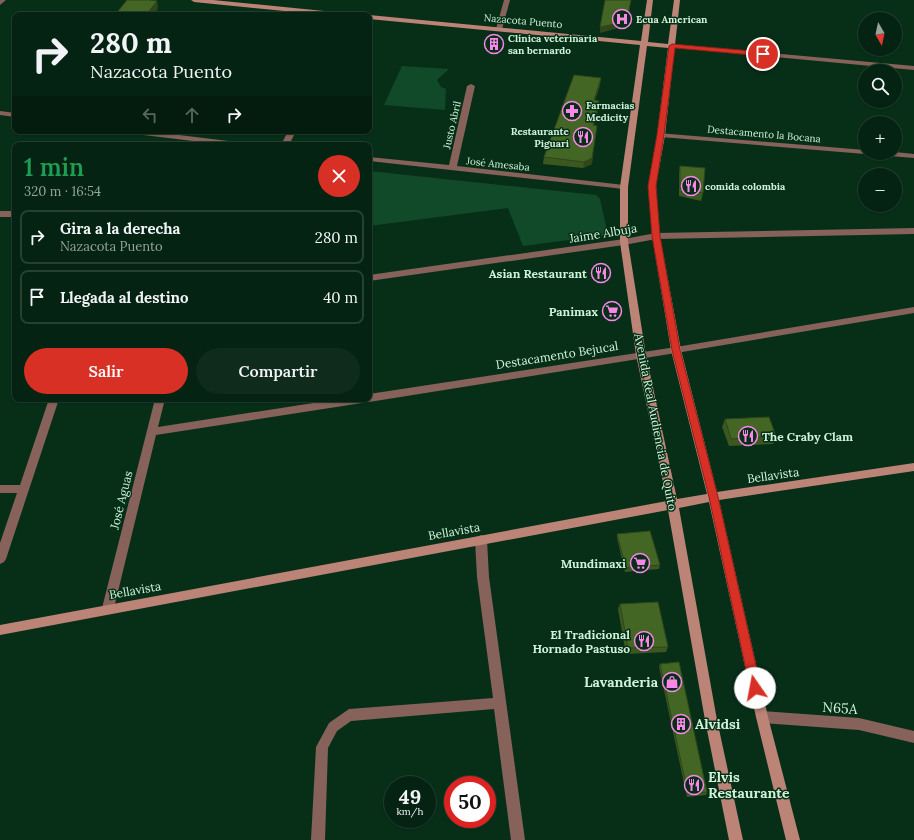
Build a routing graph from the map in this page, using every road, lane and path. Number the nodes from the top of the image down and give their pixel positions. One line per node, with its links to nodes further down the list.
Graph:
1 (3, 0): 6 (street)
2 (194, 0): 7 (main road)
3 (507, 0): 9 (street)
4 (650, 0): 10 (main road, Avenida Real Audiencia de Quito)
5 (677, 0): 11 (main road)
6 (0, 3)
7 (314, 12)
8 (372, 17): 9 (main road, Nazacota Puento)
9 (499, 29): 10 (main road, Nazacota Puento)
10 (644, 43): 11 (main road, Nazacota Puento); 24 (main road, Avenida Real Audiencia de Quito)
11 (672, 46): 12 (street, Nazacota Puento); 17 (main road)
12 (914, 68)
13 (471, 86): 23 (street, Justo Abril)
14 (0, 114): 15 (street)
15 (12, 115)
16 (152, 134): 18 (street)
17 (661, 135): 19 (street, Destacamento la Bocana); 28 (main road)
18 (220, 142)
19 (858, 151)
20 (902, 155): 21 (street)
21 (914, 156)
22 (372, 159): 23 (street, José Amesaba)
23 (452, 169): 24 (street, José Amesaba)
24 (624, 187): 29 (main road, Avenida Real Audiencia de Quito)
25 (0, 214): 26 (street)
26 (12, 214)
27 (914, 231): 28 (street, Jaime Albuja)
28 (656, 236): 29 (street, Jaime Albuja); 32 (main road)
29 (624, 242): 30 (street, Jaime Albuja); 33 (main road, Avenida Real Audiencia de Quito)
30 (372, 278)
31 (914, 310): 32 (street, Destacamento Bejucal)
32 (676, 350): 33 (street, Destacamento Bejucal); 42 (main road)
33 (641, 355): 34 (street, Destacamento Bejucal); 43 (main road, Avenida Real Audiencia de Quito)
34 (372, 398)
35 (53, 402): 41 (street)
36 (159, 402): 38 (street, José Aguas)
37 (343, 402): 38 (street)
38 (151, 432): 46 (street, José Aguas)
39 (914, 467): 42 (main road, Bellavista)
40 (0, 489): 41 (street)
41 (24, 489): 45 (street)
42 (714, 497): 43 (main road, Bellavista); 49 (main road)
43 (673, 505): 44 (main road, Bellavista); 53 (main road, Avenida Real Audiencia de Quito)
44 (481, 540): 46 (main road, Bellavista); 48 (street)
45 (0, 559)
46 (108, 608): 47 (main road, Bellavista)
47 (0, 630)
48 (500, 703): 51 (street); 52 (street)
49 (762, 717): 50 (street, N65A); 54 (main road)
50 (914, 736)
51 (318, 840)
52 (518, 840)
53 (736, 840)
54 (793, 840)

